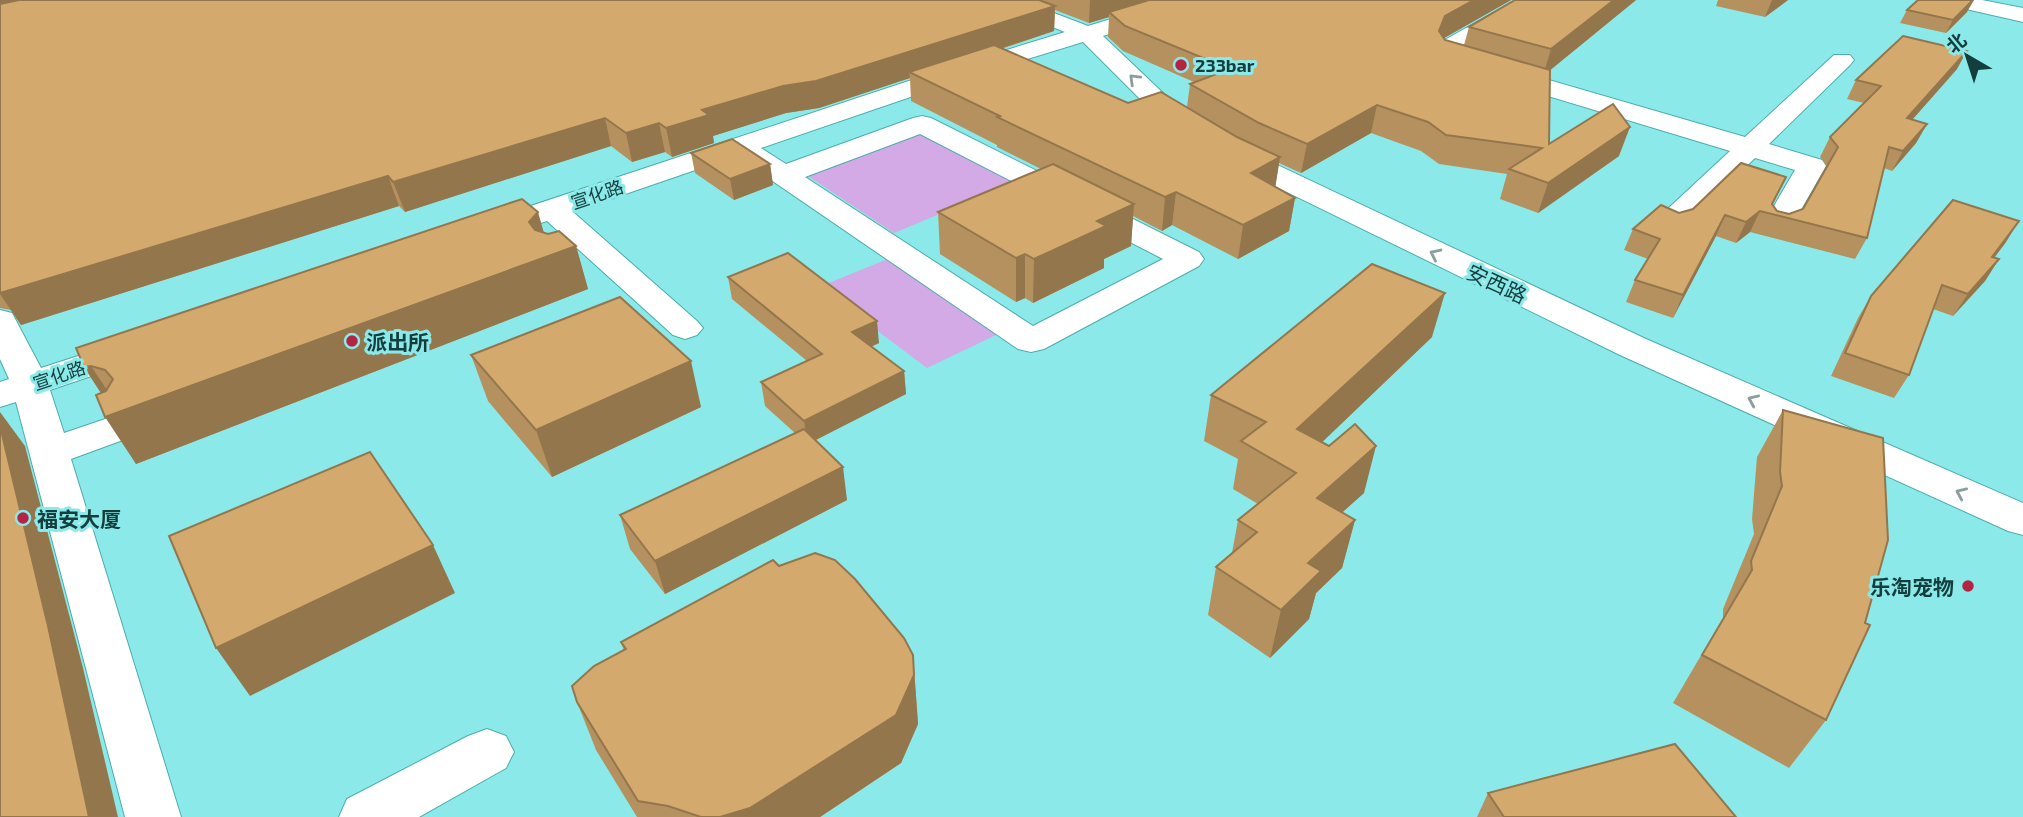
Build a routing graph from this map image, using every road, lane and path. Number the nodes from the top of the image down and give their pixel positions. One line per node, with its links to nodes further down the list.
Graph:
1 (1001, 0): 6 (street, 安西路)
2 (1195, 0): 6 (street, 宣化路)
3 (1531, 0): 9 (street)
4 (1951, 0): 5 (street)
5 (2023, 15)
6 (1087, 33): 8 (street, 宣化路); 23 (street, 安西路, one-way to 6)
7 (1842, 60): 9 (street)
8 (739, 146): 10 (street); 11 (street, 宣化路)
9 (1748, 148): 12 (street); 13 (street)
10 (783, 175): 10 (street)
11 (552, 209): 14 (street, 宣化路); 15 (street)
12 (1671, 222)
13 (1779, 223)
14 (462, 239)
15 (598, 250): 16 (street); 18 (street)
16 (561, 264)
17 (0, 320): 20 (street)
18 (685, 328)
19 (161, 340): 20 (street, 宣化路)
20 (15, 390): 22 (street)
21 (120, 427): 22 (street)
22 (50, 453): 25 (street)
23 (2023, 520)
24 (487, 752): 26 (street)
25 (153, 817)
26 (367, 817)

